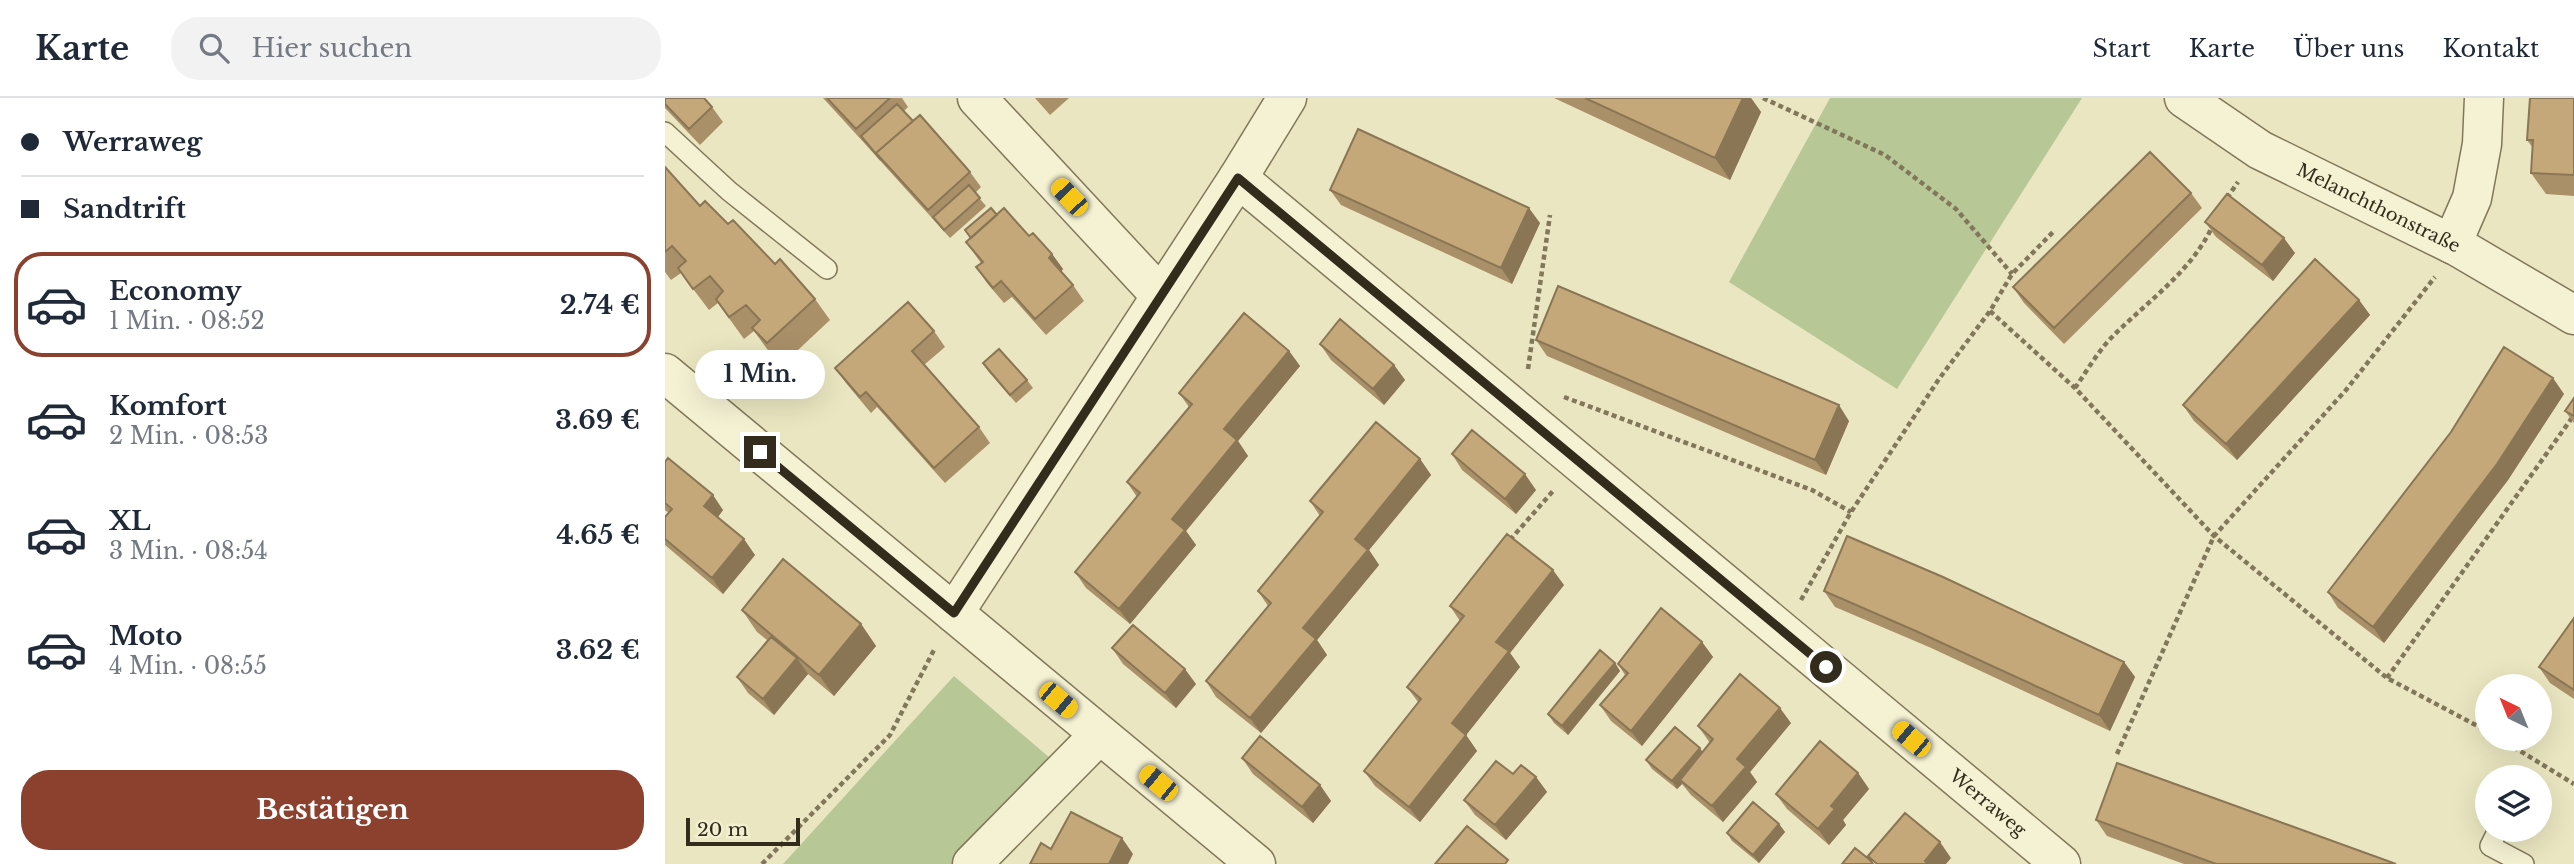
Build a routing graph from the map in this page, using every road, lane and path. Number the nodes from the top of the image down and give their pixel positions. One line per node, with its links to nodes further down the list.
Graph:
1 (978, 98): 16 (street)
2 (1287, 98): 8 (street)
3 (1763, 98): 15 (path)
4 (2184, 98): 7 (street, Melanchthonstraße)
5 (2484, 98): 13 (street)
6 (665, 132): 14 (lane)
7 (2260, 150): 9 (path); 13 (street, Melanchthonstraße)
8 (1238, 178): 16 (street); 22 (street, Werraweg)
9 (2224, 202)
10 (2219, 214): 20 (path)
11 (1551, 215): 22 (path)
12 (2053, 232): 15 (path)
13 (2455, 246): 18 (street, Melanchthonstraße); 26 (path)
14 (827, 269)
15 (2012, 274): 17 (path)
16 (1161, 296): 28 (street)
17 (1990, 311): 20 (path); 25 (path)
18 (2574, 315)
19 (668, 381): 28 (street)
20 (2075, 388): 26 (path)
21 (1563, 396): 25 (path)
22 (1508, 402): 24 (street, Werraweg)
23 (2574, 415): 30 (path)
24 (1579, 461): 27 (path); 29 (street, Werraweg)
25 (1851, 512): 29 (path)
26 (2214, 536): 30 (path); 34 (path)
27 (1508, 543)
28 (954, 613): 32 (street); 37 (path)
29 (1783, 632): 40 (street, Werraweg)
30 (2388, 678): 31 (path)
31 (2475, 725)
32 (1099, 735): 38 (street); 39 (street)
33 (2521, 751): 35 (path)
34 (2117, 754)
35 (2574, 784)
36 (2492, 842): 41 (lane)
37 (762, 864)
38 (972, 864)
39 (1256, 864)
40 (2061, 864)
41 (2524, 864)

